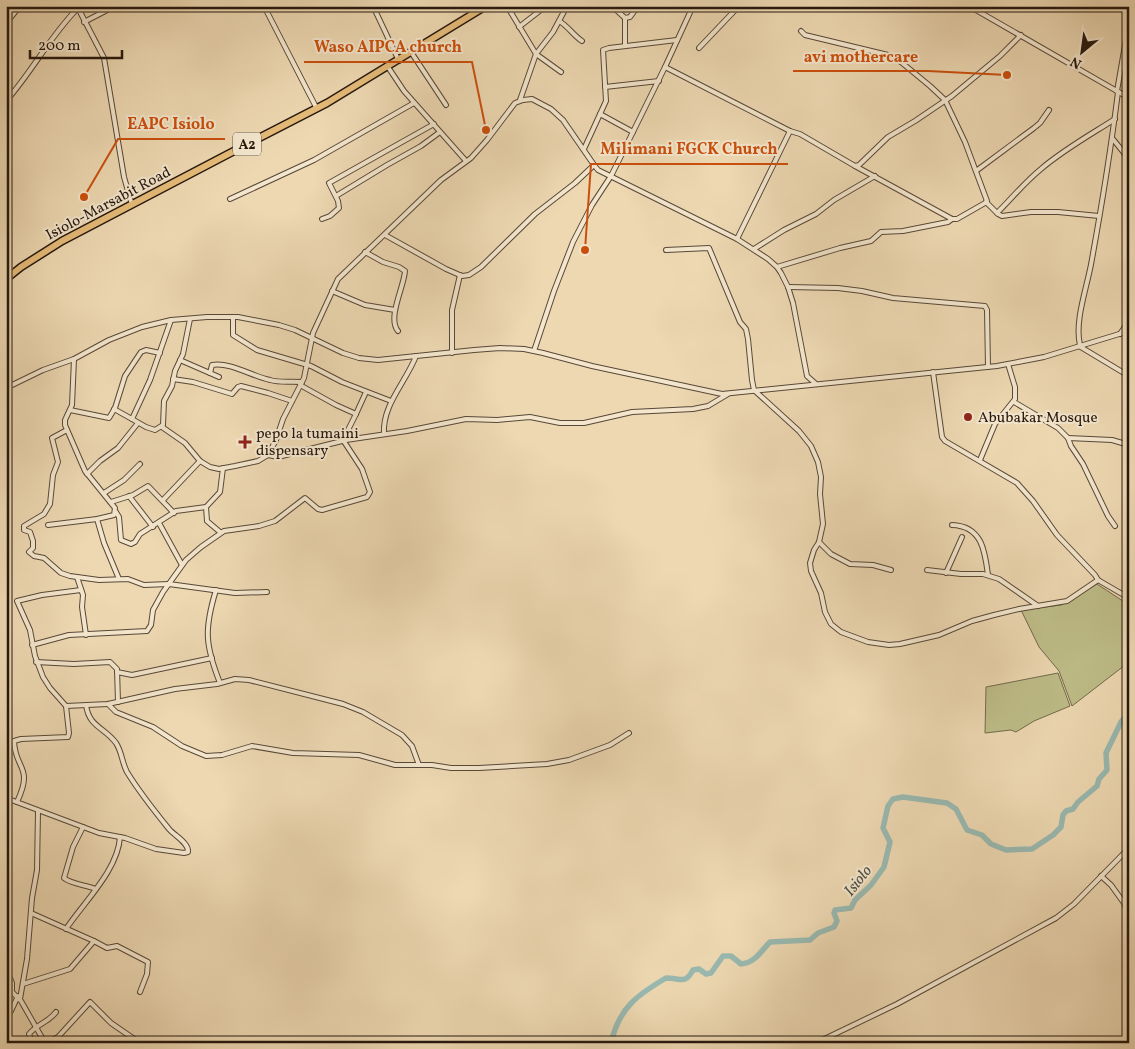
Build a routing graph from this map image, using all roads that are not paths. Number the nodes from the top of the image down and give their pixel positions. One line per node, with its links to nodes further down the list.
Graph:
1 (20, 6): 19 (street)
2 (115, 6): 17 (street)
3 (264, 6): 42 (street)
4 (373, 6): 29 (street)
5 (486, 6): 27 (highway, Isiolo-Marsabit Road / A2)
6 (507, 6): 20 (street)
7 (546, 6): 20 (street)
8 (567, 6): 16 (street)
9 (612, 6): 15 (street)
10 (638, 6): 15 (street)
11 (692, 6): 23 (street)
12 (739, 6): 26 (street)
13 (970, 6): 22 (street)
14 (77, 7): 17 (street); 39 (street)
15 (625, 18): 25 (street)
16 (559, 21): 24 (street); 28 (street)
17 (84, 22): 62 (street)
18 (1129, 22): 35 (street)
19 (6, 23)
20 (519, 27): 28 (street)
21 (801, 31): 38 (street)
22 (1022, 35): 35 (street); 38 (street)
23 (677, 40): 25 (street); 31 (street)
24 (582, 41)
25 (624, 46): 34 (street)
26 (699, 48)
27 (412, 52): 29 (highway, Isiolo-Marsabit Road / A2); 41 (street)
28 (536, 54): 32 (street); 37 (street)
29 (399, 61): 30 (highway, Isiolo-Marsabit Road / A2)
30 (388, 67): 40 (street); 42 (highway, Isiolo-Marsabit Road / A2)
31 (665, 67): 33 (street); 47 (street)
32 (561, 72)
33 (658, 81): 34 (street); 49 (street)
34 (605, 87): 44 (street)
35 (1118, 92): 36 (street); 45 (street)
36 (1129, 98)
37 (520, 100): 51 (street); 53 (street)
38 (945, 100): 55 (street); 56 (street)
39 (6, 101)
40 (414, 103): 46 (street); 60 (street)
41 (446, 105)
42 (317, 109): 62 (highway, Isiolo-Marsabit Road / A2)
43 (1048, 110): 56 (street)
44 (600, 114): 49 (street); 51 (street)
45 (1115, 119): 50 (street); 63 (street)
46 (434, 124): 48 (street); 59 (street)
47 (790, 131): 55 (street); 68 (street)
48 (440, 132): 53 (street); 59 (street)
49 (633, 132): 57 (street)
50 (1112, 138): 52 (street); 64 (street)
51 (584, 149): 54 (street)
52 (1129, 159)
53 (466, 161): 67 (street)
54 (594, 165): 57 (street); 73 (street)
55 (856, 166): 58 (street)
56 (976, 171): 61 (street)
57 (611, 176): 68 (street); 87 (street)
58 (875, 176): 66 (street); 69 (street)
59 (336, 196): 65 (street)
60 (230, 199)
61 (986, 202): 63 (street); 66 (street)
62 (132, 205): 74 (highway, Isiolo-Marsabit Road / A2)
63 (997, 213): 64 (street)
64 (1099, 216): 86 (street)
65 (322, 219)
66 (952, 219): 72 (street)
67 (386, 235): 71 (street); 73 (street)
68 (737, 239): 69 (street)
69 (754, 249): 72 (street)
70 (666, 250): 104 (street)
71 (365, 252): 76 (street); 77 (street)
72 (777, 267): 75 (street)
73 (460, 275): 88 (street)
74 (6, 279)
75 (788, 287): 95 (street); 102 (street)
76 (332, 291): 77 (street); 85 (street)
77 (396, 310): 83 (street)
78 (233, 317): 79 (street); 85 (street); 94 (street)
79 (190, 319): 80 (street); 92 (street)
80 (171, 320): 89 (street); 91 (street)
81 (1129, 321): 84 (street)
82 (1129, 330): 84 (street)
83 (398, 331)
84 (1120, 334): 86 (street)
85 (312, 338): 90 (street); 94 (street)
86 (1080, 346): 93 (street); 98 (street)
87 (534, 351): 88 (street); 106 (street)
88 (452, 353): 90 (street)
89 (160, 354): 110 (street); 113 (street)
90 (416, 356): 108 (street)
91 (74, 359): 103 (street); 111 (street)
92 (180, 360): 97 (street); 100 (street)
93 (1008, 364): 95 (street); 109 (street)
94 (307, 365): 101 (street); 105 (street)
95 (988, 367): 96 (street)
96 (933, 372): 102 (street); 122 (street)
97 (210, 373): 99 (street); 101 (street)
98 (1129, 376)
99 (219, 377)
100 (173, 379): 107 (street); 115 (street)
101 (301, 384): 107 (street); 112 (street)
102 (816, 384): 104 (street)
103 (6, 388)
104 (754, 390): 106 (street); 142 (street)
105 (366, 392): 108 (street); 112 (street)
106 (728, 394): 117 (street)
107 (292, 401): 121 (street)
108 (391, 401): 117 (street)
109 (1014, 402): 118 (street); 122 (street)
110 (114, 409): 111 (street); 113 (street)
111 (70, 410): 116 (street)
112 (356, 414): 119 (street)
113 (132, 419): 114 (street)
114 (138, 423): 115 (street); 126 (street)
115 (162, 427): 123 (street)
116 (67, 430): 126 (street); 148 (street)
117 (384, 434): 119 (street)
118 (1068, 438): 120 (street); 138 (street)
119 (344, 440): 121 (street); 140 (street)
120 (1129, 445)
121 (268, 455): 125 (street)
122 (980, 460): 150 (street)
123 (200, 461): 125 (street); 129 (street)
124 (140, 464): 127 (street)
125 (223, 468): 131 (street)
126 (87, 474): 127 (street)
127 (104, 494): 130 (street)
128 (129, 496): 129 (street); 130 (street); 139 (street)
129 (163, 500): 133 (street)
130 (111, 502): 132 (street)
131 (206, 507): 133 (street); 140 (street)
132 (116, 512): 134 (street); 139 (street)
133 (174, 513): 135 (street)
134 (97, 520): 136 (street); 149 (street)
135 (159, 523): 139 (street); 143 (street)
136 (48, 525)
137 (952, 525): 147 (street)
138 (1115, 526)
139 (153, 527)
140 (220, 532): 143 (street)
141 (962, 537): 146 (street)
142 (819, 542): 144 (street); 156 (street)
143 (182, 565): 151 (street)
144 (891, 570)
145 (927, 570): 146 (street)
146 (946, 573): 147 (street)
147 (988, 575): 156 (street)
148 (77, 577): 149 (street); 152 (street)
149 (119, 579): 151 (street)
150 (1098, 580): 155 (street); 156 (street)
151 (169, 584): 153 (street); 157 (street)
152 (81, 590): 157 (street); 158 (street)
153 (216, 590): 154 (street); 159 (street)
154 (268, 592)
155 (1129, 598)
156 (1038, 606)
157 (86, 635): 158 (street)
158 (32, 645): 160 (street)
159 (212, 658): 161 (street); 162 (street)
160 (36, 662): 161 (street); 166 (street)
161 (117, 672): 163 (street)
162 (220, 683): 163 (street); 168 (street)
163 (118, 702): 164 (street)
164 (108, 704): 165 (street); 168 (street)
165 (86, 705): 166 (street); 173 (street)
166 (66, 706): 170 (street)
167 (629, 733): 168 (street)
168 (419, 765)
169 (6, 798): 170 (street)
170 (17, 802): 171 (street)
171 (38, 811): 172 (street); 177 (street)
172 (82, 827): 173 (street); 176 (street)
173 (120, 837): 176 (street)
174 (1129, 848): 175 (street)
175 (1101, 876): 178 (street); 194 (street)
176 (96, 889): 179 (street)
177 (31, 913): 179 (street); 182 (street)
178 (1129, 916)
179 (66, 929): 180 (street)
180 (94, 941): 182 (street); 185 (street)
181 (6, 968): 184 (street)
182 (23, 984): 186 (street)
183 (6, 986): 184 (street)
184 (12, 990): 186 (street)
185 (140, 992)
186 (19, 998): 188 (street); 189 (street)
187 (56, 1012): 189 (street)
188 (6, 1017): 190 (street)
189 (36, 1026): 191 (street); 192 (street)
190 (6, 1029)
191 (32, 1043)
192 (46, 1043): 193 (street)
193 (140, 1043)
194 (816, 1043)

